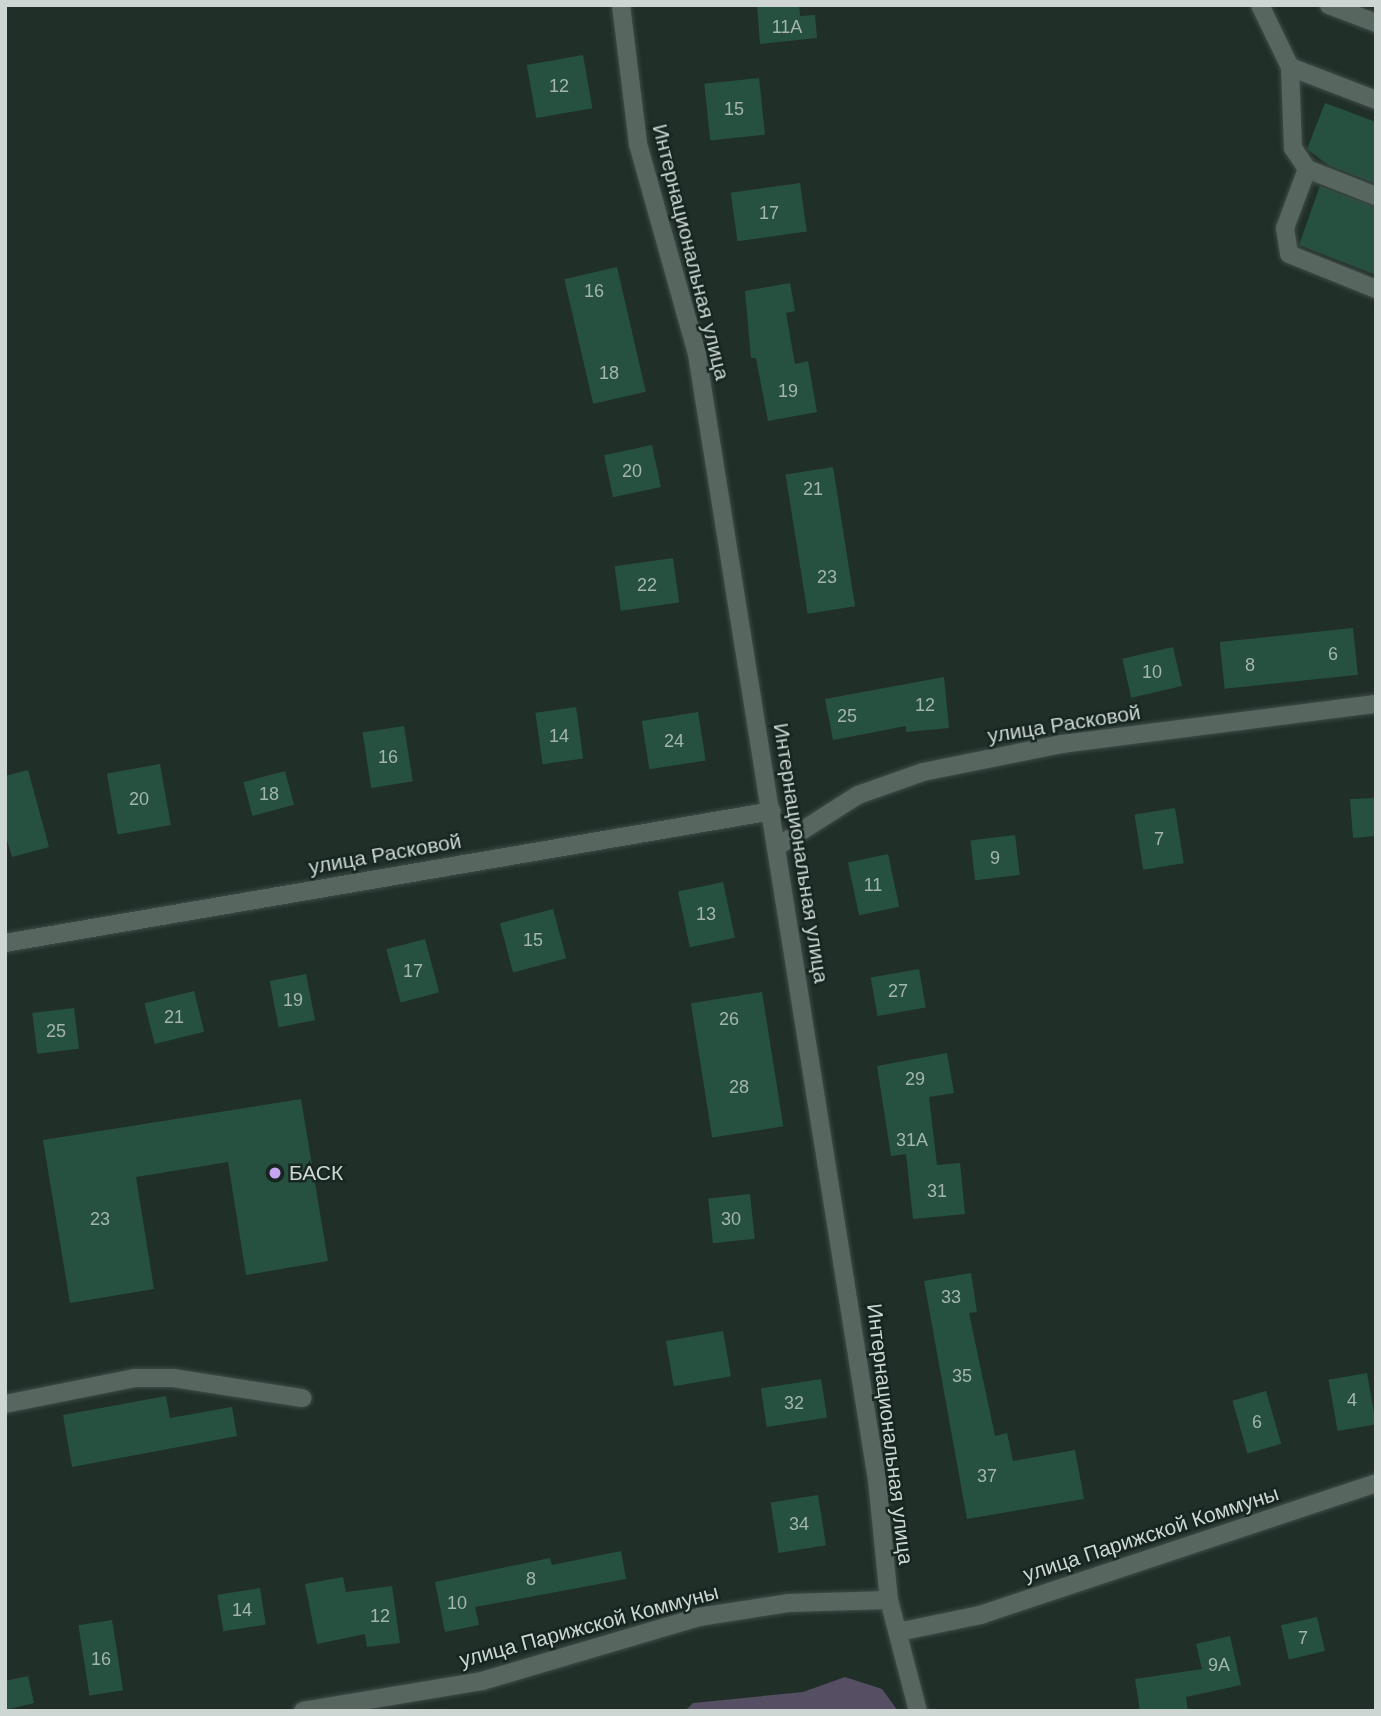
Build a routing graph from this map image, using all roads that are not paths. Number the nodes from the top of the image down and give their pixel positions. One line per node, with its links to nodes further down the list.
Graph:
1 (621, 5): 11 (street, Интернациональная улица)
2 (1260, 5): 5 (street)
3 (1329, 5): 4 (street)
4 (1376, 23)
5 (1290, 67): 6 (street); 7 (street)
6 (1376, 100)
7 (1307, 169): 8 (street); 9 (street)
8 (1376, 196)
9 (1376, 289)
10 (1376, 704): 12 (street, улица Расковой)
11 (772, 811): 12 (street, Интернациональная улица); 13 (street, улица Расковой)
12 (778, 846): 17 (street, Интернациональная улица)
13 (5, 943)
14 (302, 1398): 15 (street)
15 (5, 1404)
16 (1376, 1483): 18 (street, улица Парижской Коммуны)
17 (889, 1600): 18 (street, Интернациональная улица); 19 (street, улица Парижской Коммуны)
18 (898, 1632): 20 (street, Интернациональная улица)
19 (303, 1711)
20 (918, 1711)

